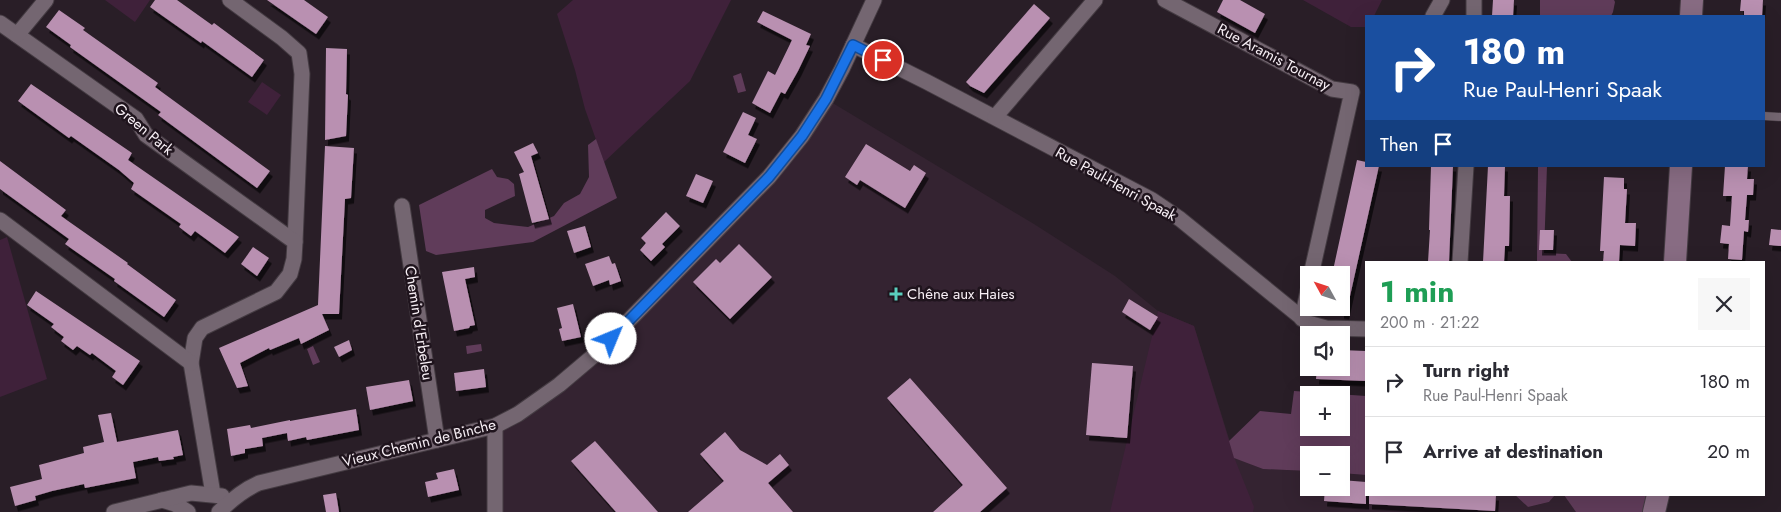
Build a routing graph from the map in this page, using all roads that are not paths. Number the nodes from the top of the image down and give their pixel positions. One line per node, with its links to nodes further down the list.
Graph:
1 (46, 0): 13 (street)
2 (230, 0): 22 (street)
3 (874, 0): 14 (street, Vieux Chemin de Binche)
4 (1095, 0): 16 (street)
5 (1166, 0): 25 (street, Rue Aramis Tournay)
6 (1442, 0): 9 (street)
7 (1474, 0): 10 (street)
8 (1692, 0): 11 (main road)
9 (1434, 15)
10 (1474, 15)
11 (1691, 15)
12 (0, 24): 13 (street, Green Park)
13 (17, 35): 22 (street, Green Park)
14 (853, 45): 16 (street, Rue Paul-Henri Spaak); 30 (street, Vieux Chemin de Binche)
15 (1765, 116): 17 (lane)
16 (995, 117): 27 (street, Rue Paul-Henri Spaak)
17 (1781, 117)
18 (1466, 167): 23 (street)
19 (1681, 167): 24 (main road)
20 (402, 206): 31 (street, Chemin d'Erbeleu)
21 (0, 220): 29 (street)
22 (295, 242): 29 (street)
23 (1460, 261)
24 (1675, 261)
25 (1313, 266)
26 (1303, 316): 27 (street)
27 (1302, 319): 28 (street, Rue Paul-Henri Spaak)
28 (1365, 329)
29 (191, 363): 32 (street)
30 (495, 426): 31 (street, Vieux Chemin de Binche); 39 (street)
31 (437, 440): 34 (street, Vieux Chemin de Binche)
32 (213, 494): 34 (street); 35 (street)
33 (1658, 496): 40 (main road)
34 (233, 498): 38 (street, Vieux Chemin de Binche)
35 (162, 500): 36 (street); 37 (street)
36 (114, 512)
37 (188, 512)
38 (219, 512)
39 (494, 512)
40 (1654, 512)

